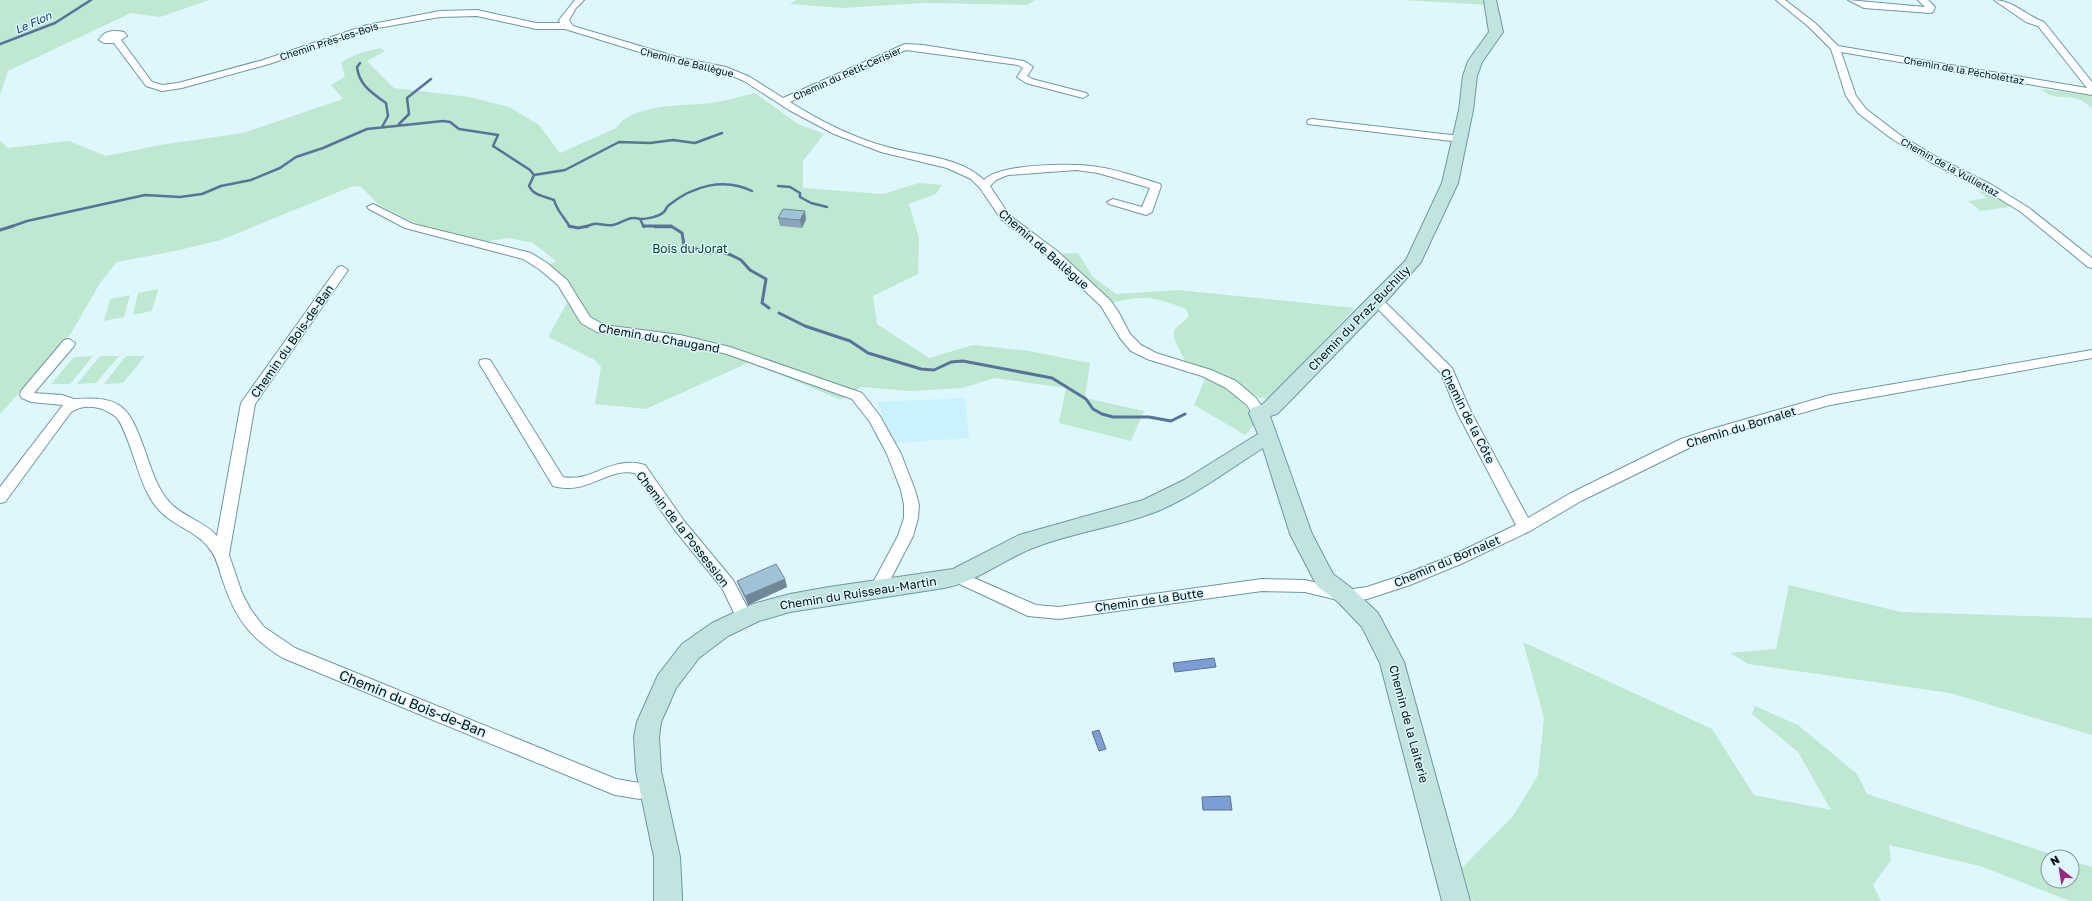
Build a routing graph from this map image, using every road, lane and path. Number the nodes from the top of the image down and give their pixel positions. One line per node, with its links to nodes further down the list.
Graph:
1 (580, 0): 7 (street)
2 (1490, 0): 15 (street, Chemin du Praz-Buchilly)
3 (1780, 0): 9 (street)
4 (1852, 0): 5 (street)
5 (1922, 0)
6 (1998, 0): 10 (street)
7 (567, 26): 8 (street, Chemin Près-les-Bois); 13 (street, Chemin de Ballègue)
8 (116, 40)
9 (1835, 48): 11 (street, Chemin de la Pécholettaz); 19 (street, Chemin de la Vulliettaz)
10 (2092, 88)
11 (2092, 92)
12 (1083, 95): 13 (street, Chemin du Petit-Cerisier)
13 (782, 102): 16 (street, Chemin de Ballègue)
14 (1312, 122): 15 (street)
15 (1460, 139): 21 (street, Chemin du Praz-Buchilly)
16 (984, 186): 17 (street); 26 (street, Chemin de Ballègue)
17 (1113, 202)
18 (373, 207): 32 (street, Chemin du Chaugand)
19 (2092, 264)
20 (342, 270): 30 (street, Chemin du Bois-de-Ban)
21 (1377, 301): 26 (street, Chemin du Praz-Buchilly); 29 (street, Chemin de la Côte)
22 (69, 343): 25 (street, Chemin du Bois-de-Ban)
23 (2092, 354): 29 (street, Chemin du Bornalet)
24 (485, 364): 34 (street, Chemin de la Possession)
25 (76, 404): 28 (street); 30 (street, Chemin du Bois-de-Ban)
26 (1259, 413): 27 (street, Chemin de Ballègue)
27 (1269, 437): 31 (street, Chemin du Ruisseau-Martin); 33 (street, Chemin de la Laiterie)
28 (0, 498)
29 (1525, 528): 33 (street, Chemin du Bornalet)
30 (221, 556): 35 (street, Chemin du Bois-de-Ban)
31 (958, 577): 32 (street, Chemin du Ruisseau-Martin); 33 (street, Chemin de la Butte)
32 (877, 590): 34 (street, Chemin du Ruisseau-Martin)
33 (1346, 596): 37 (street, Chemin de la Laiterie)
34 (744, 616): 35 (street, Chemin du Ruisseau-Martin)
35 (652, 788): 36 (street, Chemin du Ruisseau-Martin)
36 (668, 901)
37 (1456, 901)

